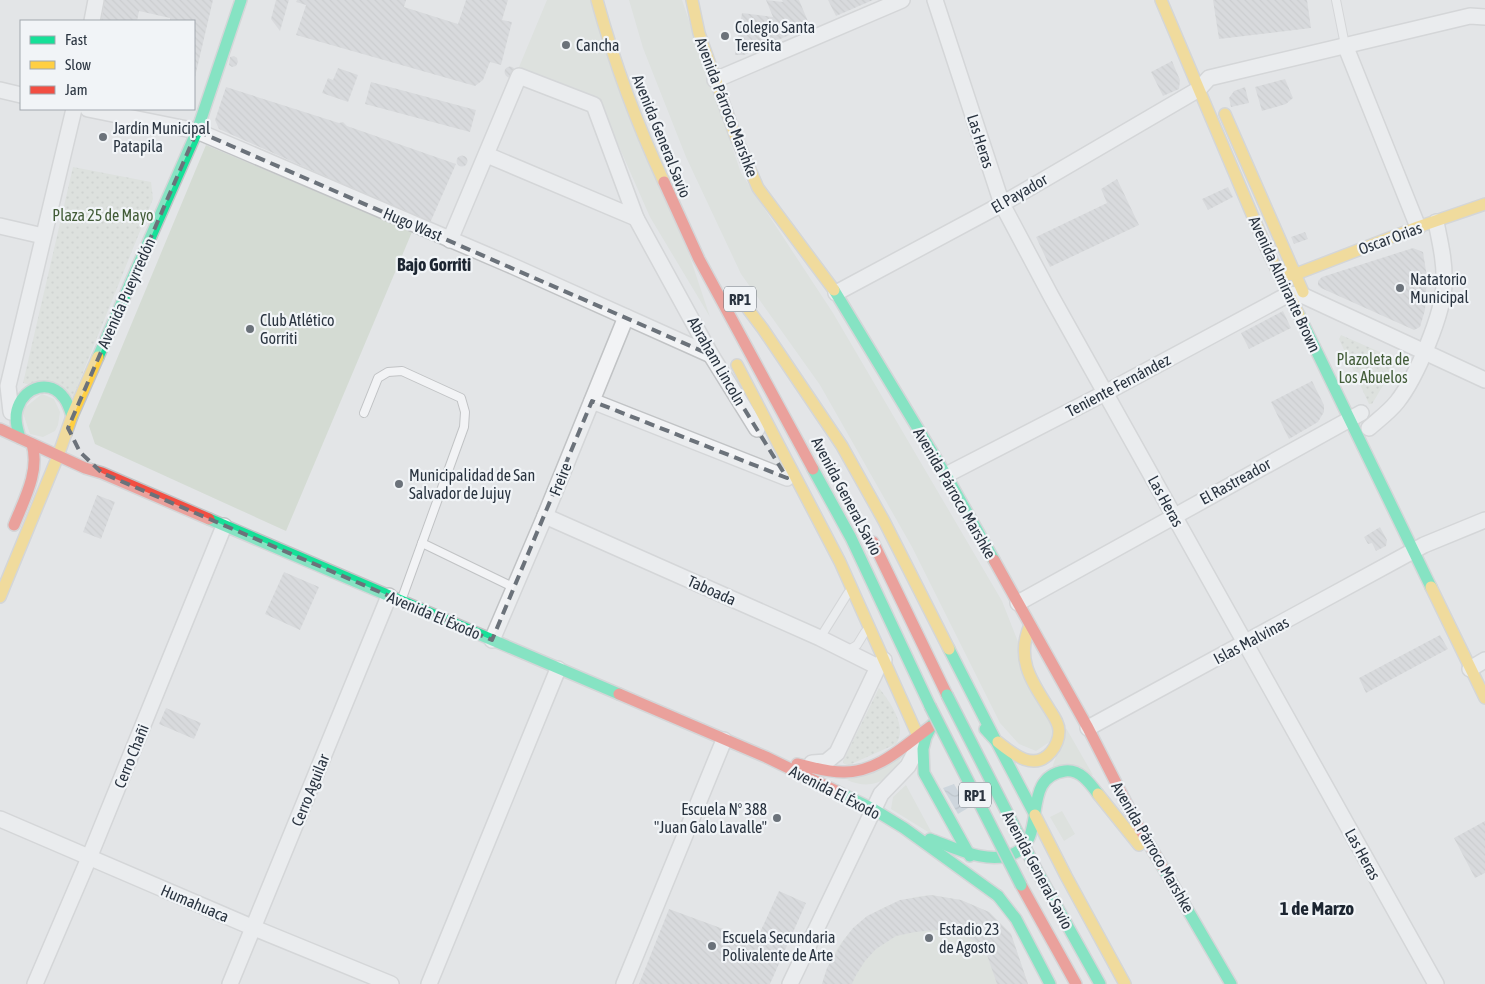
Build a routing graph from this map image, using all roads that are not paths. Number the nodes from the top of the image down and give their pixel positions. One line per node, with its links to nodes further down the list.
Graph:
1 (96, 0): 10 (street)
2 (242, 0): 19 (main road, Avenida Pueyrredón)
3 (597, 0): 29 (main road, Avenida General Savio / RP1)
4 (692, 0): 12 (main road, Avenida Párroco Marshke)
5 (902, 0): 12 (street)
6 (935, 0): 21 (street, Las Heras)
7 (1161, 0): 13 (main road, Avenida Almirante Brown)
8 (1336, 0): 11 (lane)
9 (1485, 17): 11 (street, El Payador)
10 (92, 20)
11 (1345, 45): 13 (street, El Payador); 26 (street)
12 (715, 80): 32 (main road, Avenida Párroco Marshke)
13 (1207, 81): 21 (street, El Payador); 31 (main road, Avenida Almirante Brown)
14 (0, 90): 15 (street)
15 (20, 95)
16 (1221, 105): 30 (main road, Avenida Almirante Brown)
17 (74, 110): 27 (street)
18 (93, 110): 19 (street, Hugo Wast)
19 (197, 131): 28 (street, Hugo Wast); 46 (main road, Avenida Pueyrredón)
20 (487, 155): 23 (street); 23 (street, Abraham Lincoln); 28 (street)
21 (1002, 204): 32 (street, El Payador); 41 (street, Las Heras)
22 (1485, 204): 24 (main road, Oscar Orias)
23 (636, 218): 37 (street, Abraham Lincoln)
24 (1436, 222): 26 (main road, Oscar Orias); 36 (street)
25 (0, 226): 27 (street)
26 (1418, 228): 30 (main road, Oscar Orias)
27 (43, 236): 43 (street)
28 (450, 240): 34 (street, Hugo Wast)
29 (699, 259): 35 (main road); 106 (main road, Avenida General Savio / RP1, bridge)
30 (1296, 274): 31 (main road, Oscar Orias); 33 (main road, Avenida Almirante Brown)
31 (1280, 275): 33 (main road, Avenida Almirante Brown)
32 (836, 293): 56 (main road, Avenida Párroco Marshke)
33 (1301, 300): 36 (street); 41 (street, Teniente Fernández); 44 (main road, Avenida Almirante Brown)
34 (626, 317): 37 (street, Hugo Wast); 42 (street, Freire)
35 (723, 329)
36 (1423, 352): 39 (street); 49 (street)
37 (711, 355): 57 (street, Abraham Lincoln)
38 (733, 355): 71 (main road)
39 (1485, 380)
40 (788, 386): 85 (main road, RP1)
41 (1105, 393): 56 (street, Teniente Fernández); 59 (street, Las Heras)
42 (592, 401): 57 (street); 58 (street, Freire)
43 (11, 412): 46 (main road); 50 (main road)
44 (1355, 412): 49 (main road, Avenida Almirante Brown); 59 (street, El Rastreador)
45 (364, 413): 64 (lane)
46 (72, 416): 48 (main road)
47 (0, 429): 50 (main road)
48 (67, 431): 51 (main road); 52 (main road); 54 (main road)
49 (1366, 433): 65 (main road, Avenida Almirante Brown)
50 (20, 438): 52 (main road)
51 (75, 444)
52 (36, 446): 54 (main road, Avenida El Éxodo); 63 (main road)
53 (83, 455): 55 (main road, Avenida El Éxodo)
54 (58, 456): 55 (main road, Avenida El Éxodo); 68 (main road)
55 (102, 473): 61 (main road, Avenida El Éxodo)
56 (946, 475): 70 (main road, Avenida Párroco Marshke)
57 (788, 478): 67 (street, Abraham Lincoln)
58 (545, 516): 66 (street, Freire); 74 (street, Taboada)
59 (1174, 516): 70 (street, El Rastreador); 76 (street, Las Heras)
60 (1485, 520): 65 (street, Islas Malvinas)
61 (224, 526): 69 (main road, Avenida El Éxodo); 94 (street, Cerro Chañi)
62 (869, 536): 98 (main road, Avenida General Savio / RP1, bridge)
63 (9, 539)
64 (422, 543): 66 (lane); 69 (lane)
65 (1422, 547): 76 (street, Islas Malvinas); 79 (main road, Avenida Almirante Brown)
66 (515, 588): 75 (street, Freire)
67 (848, 593): 71 (street, Abraham Lincoln); 74 (lane)
68 (0, 597)
69 (395, 598): 75 (main road, Avenida El Éxodo); 97 (street, Cerro Aguilar)
70 (1018, 603): 72 (main road, Avenida Párroco Marshke)
71 (861, 607): 73 (main road)
72 (1030, 625): 83 (main road, Avenida Párroco Marshke); 85 (main road)
73 (869, 626): 77 (lane); 78 (main road)
74 (820, 638): 77 (street, Taboada)
75 (492, 640): 80 (main road, Avenida El Éxodo)
76 (1245, 643): 83 (street, Islas Malvinas); 109 (street, Las Heras)
77 (847, 651): 78 (street, Taboada)
78 (881, 663): 86 (main road); 88 (street)
79 (1480, 663): 81 (main road, Avenida Almirante Brown)
80 (558, 669): 84 (main road, Avenida El Éxodo); 102 (street)
81 (1485, 698)
82 (932, 725): 85 (main road); 86 (street)
83 (1088, 728): 95 (main road, Avenida Párroco Marshke)
84 (724, 740): 87 (main road, Avenida El Éxodo); 103 (street)
85 (996, 741): 90 (main road)
86 (920, 744): 88 (main road, Avenida El Éxodo); 89 (street); 93 (main road)
87 (766, 757): 88 (main road, Avenida El Éxodo); 89 (main road, Avenida El Éxodo)
88 (794, 763)
89 (873, 809): 92 (main road, Avenida El Éxodo); 104 (street)
90 (1035, 815): 93 (main road, Avenida El Éxodo); 95 (main road, Avenida El Éxodo); 107 (main road)
91 (0, 818): 94 (street, Humahuaca)
92 (904, 828): 93 (main road, Avenida El Éxodo); 96 (main road, Avenida El Éxodo)
93 (966, 851): 96 (main road)
94 (89, 858): 97 (street, Humahuaca); 99 (street, Cerro Chañi)
95 (1170, 878): 108 (main road, Avenida Párroco Marshke)
96 (998, 896): 105 (main road)
97 (254, 928): 100 (street, Cerro Aguilar); 101 (street, Humahuaca)
98 (1099, 981)
99 (35, 984)
100 (230, 984)
101 (391, 984)
102 (428, 984)
103 (624, 984)
104 (790, 984)
105 (1050, 984)
106 (1076, 984)
107 (1125, 984)
108 (1231, 984)
109 (1436, 984)

